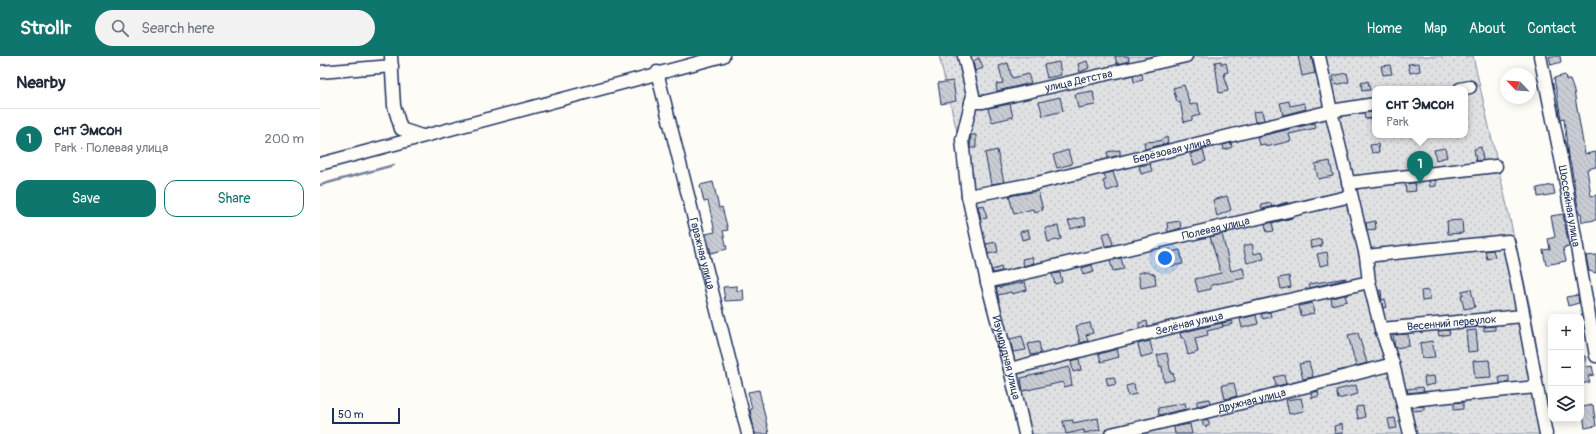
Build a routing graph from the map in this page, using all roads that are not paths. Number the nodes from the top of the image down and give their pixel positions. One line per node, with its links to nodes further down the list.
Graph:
1 (724, 56): 8 (street)
2 (964, 56): 9 (street, Изумрудная улица)
3 (1186, 56): 9 (street, улица Детства)
4 (1319, 56): 11 (street)
5 (1540, 56): 23 (street, Шоссейная улица)
6 (392, 61): 7 (street); 12 (street)
7 (320, 72)
8 (658, 72): 12 (street); 28 (street, Гаражная улица)
9 (971, 102): 16 (street, Изумрудная улица)
10 (1372, 104): 11 (street, Берёзовая улица)
11 (1330, 111): 15 (street); 16 (street, Берёзовая улица)
12 (422, 136): 13 (street)
13 (320, 164)
14 (1496, 166): 15 (street)
15 (1348, 183): 17 (street)
16 (968, 196): 19 (street, Изумрудная улица)
17 (1352, 196): 18 (street); 19 (street, Полевая улица)
18 (1366, 256): 20 (street); 21 (street)
19 (987, 282): 25 (street, Изумрудная улица)
20 (1369, 282): 22 (street); 25 (street, Зелёная улица)
21 (1523, 316): 22 (street, Весенний переулок); 26 (street)
22 (1381, 329): 24 (street)
23 (1596, 356)
24 (1393, 364): 27 (street); 30 (street, Дружная улица)
25 (1010, 369): 29 (street, Изумрудная улица)
26 (1536, 387): 27 (street); 32 (street)
27 (1402, 401): 31 (street)
28 (748, 434)
29 (1025, 434)
30 (1111, 434)
31 (1410, 434)
32 (1546, 434)

